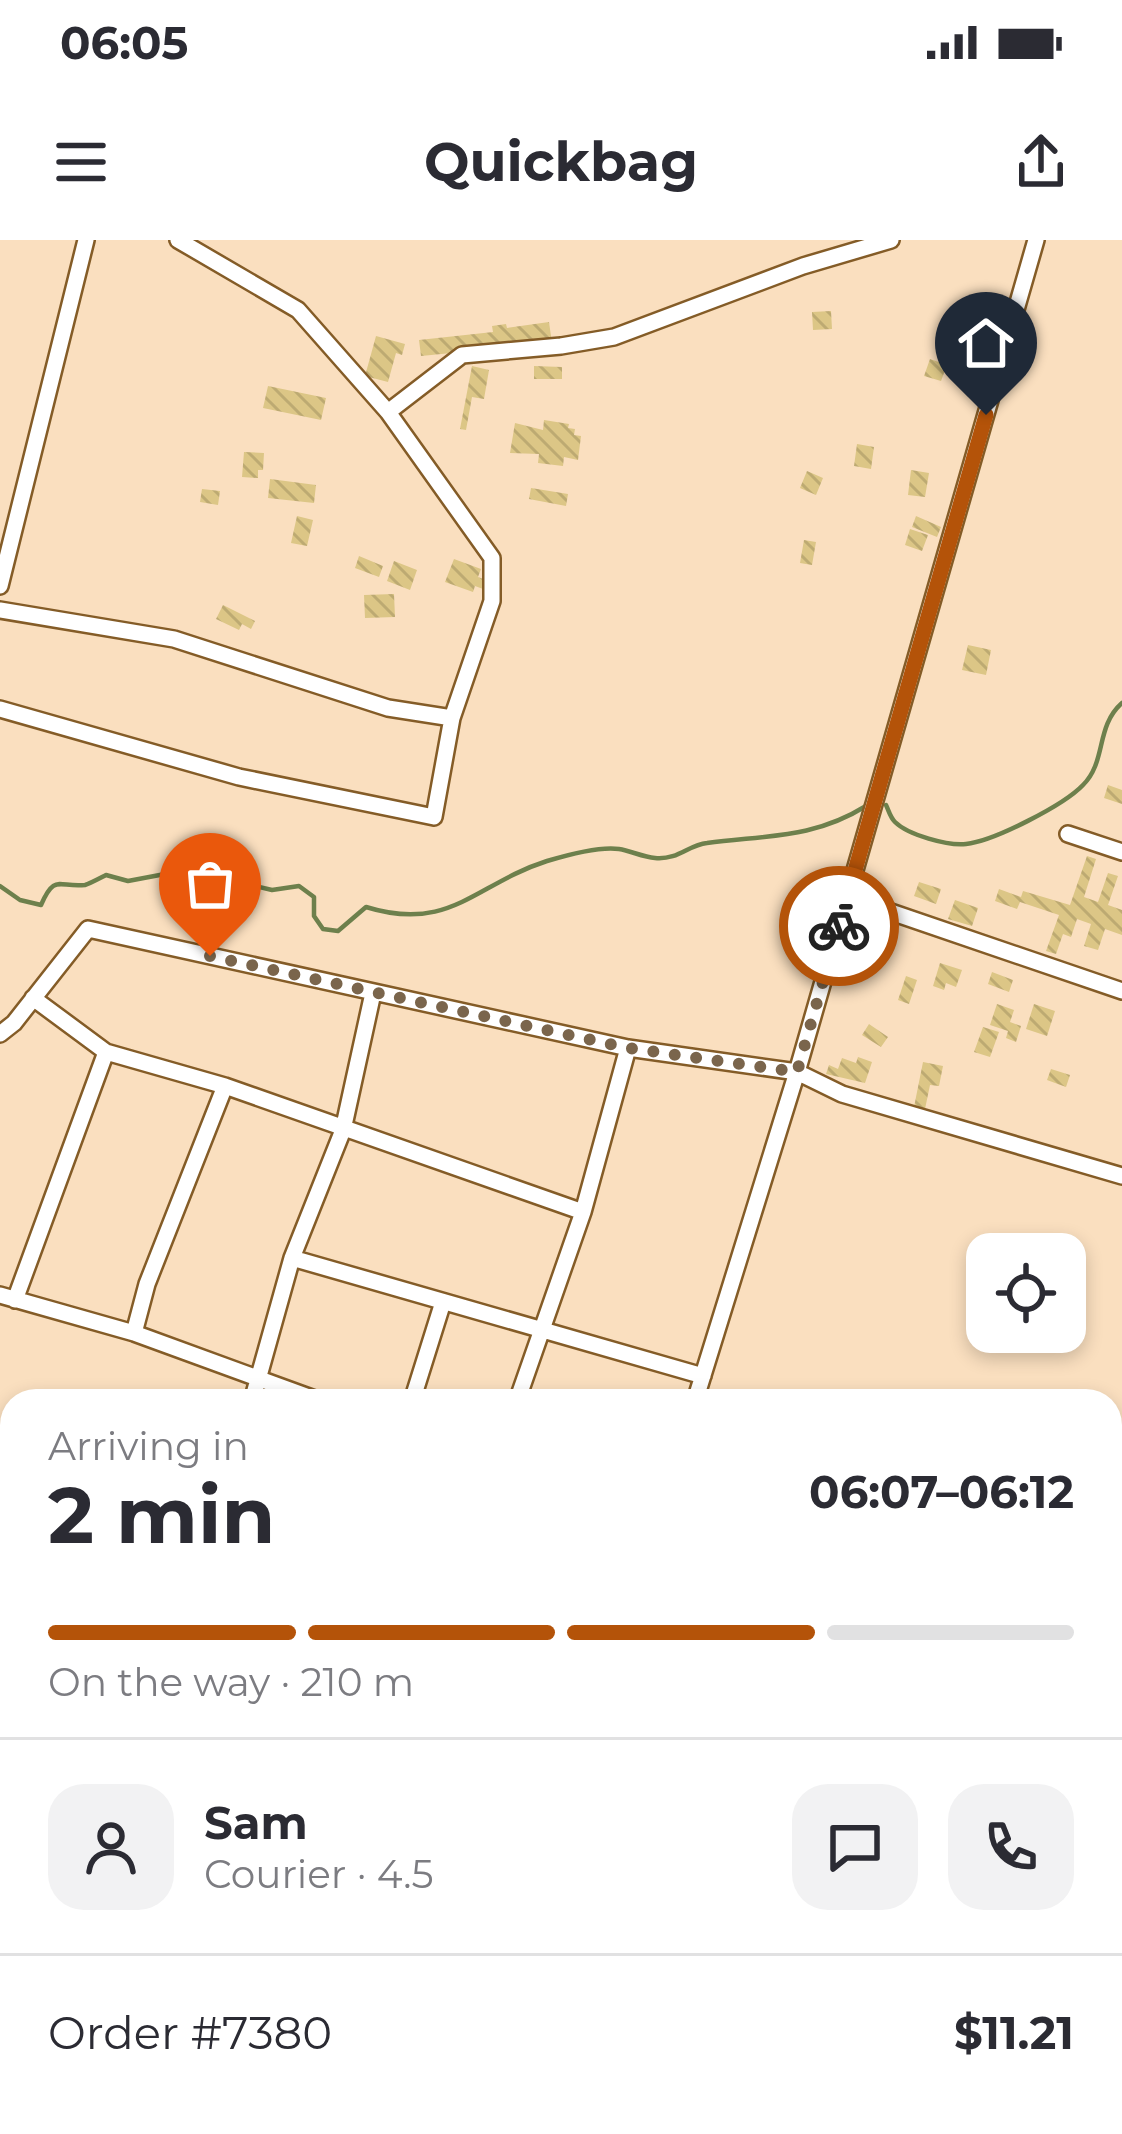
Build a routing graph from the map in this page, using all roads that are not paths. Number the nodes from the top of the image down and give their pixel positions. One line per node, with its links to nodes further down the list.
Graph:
1 (86, 240): 6 (street)
2 (178, 240): 5 (street)
3 (891, 240): 5 (street)
4 (1036, 240): 12 (street)
5 (388, 412): 9 (street)
6 (0, 586)
7 (0, 610): 9 (street)
8 (0, 710): 9 (street)
9 (452, 718)
10 (1068, 834): 11 (street)
11 (1122, 852)
12 (847, 897): 13 (street); 19 (street)
13 (1122, 991)
14 (373, 993): 15 (street); 17 (street); 21 (street)
15 (33, 998): 16 (street); 18 (street)
16 (0, 1034)
17 (628, 1048): 19 (street); 23 (street)
18 (106, 1052): 20 (street); 25 (street)
19 (797, 1072): 22 (street); 29 (street)
20 (225, 1086): 21 (street); 28 (street)
21 (343, 1130): 23 (street); 24 (street)
22 (1122, 1176)
23 (584, 1212): 27 (street)
24 (292, 1258): 26 (street); 30 (street)
25 (8, 1297): 28 (street)
26 (443, 1302): 27 (street); 33 (street)
27 (540, 1330): 29 (street); 34 (street)
28 (134, 1334): 30 (street)
29 (703, 1376): 35 (street)
30 (258, 1380): 31 (street); 32 (street)
31 (255, 1389)
32 (285, 1389)
33 (416, 1389)
34 (521, 1389)
35 (699, 1389)

